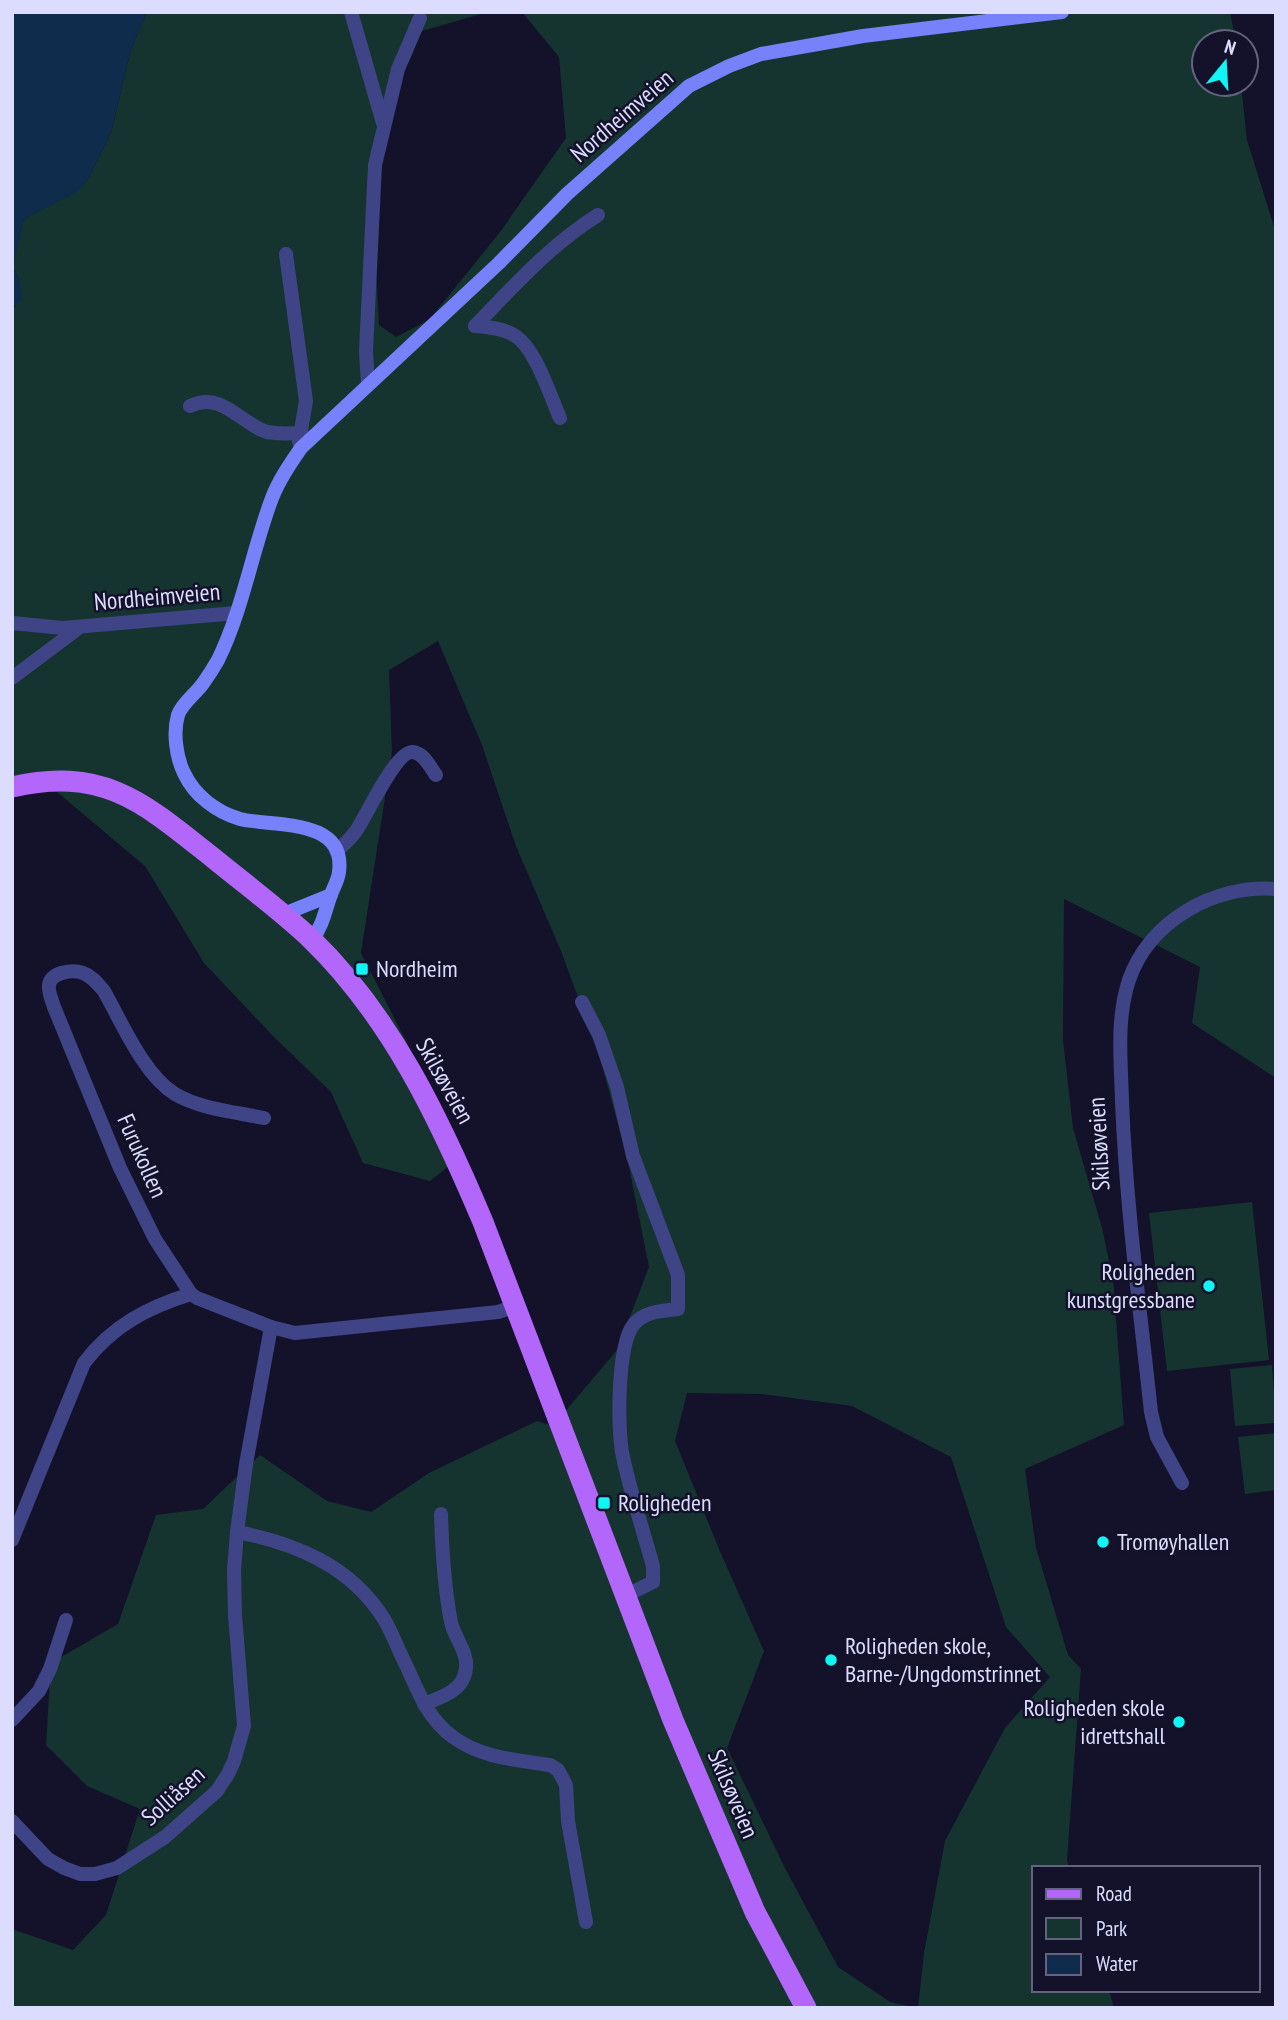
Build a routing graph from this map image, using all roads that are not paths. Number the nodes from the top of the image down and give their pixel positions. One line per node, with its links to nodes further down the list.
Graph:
1 (351, 12): 4 (street)
2 (1062, 12): 7 (main road, Nordheimveien)
3 (421, 18): 4 (street)
4 (384, 124): 7 (street)
5 (598, 215): 9 (street)
6 (286, 254): 10 (street)
7 (368, 384): 10 (main road, Nordheimveien)
8 (190, 406): 10 (street)
9 (560, 418)
10 (302, 440): 11 (main road, Nordheimveien)
11 (236, 613): 13 (street, Nordheimveien); 17 (main road, Nordheimveien)
12 (12, 623): 13 (street, Nordheimveien)
13 (81, 626): 14 (street, Nordheimveien)
14 (12, 678)
15 (436, 775): 17 (street)
16 (12, 787): 20 (main road, Skilsøveien)
17 (337, 851): 19 (main road)
18 (1276, 889): 27 (street, Skilsøveien)
19 (331, 895): 20 (main road); 21 (main road)
20 (284, 914): 21 (main road, Skilsøveien)
21 (312, 940): 25 (main road, Skilsøveien)
22 (582, 1002): 31 (street)
23 (264, 1118): 24 (street, Furukollen)
24 (191, 1294): 26 (street); 30 (street)
25 (516, 1306): 26 (street); 31 (main road, Skilsøveien)
26 (271, 1327): 29 (street, Solliåsen)
27 (1182, 1483)
28 (441, 1514): 33 (street)
29 (237, 1532): 33 (street); 35 (street, Solliåsen)
30 (12, 1540)
31 (625, 1596): 37 (main road, Skilsøveien)
32 (66, 1620): 34 (street)
33 (424, 1704): 36 (street)
34 (12, 1720)
35 (12, 1821)
36 (586, 1922)
37 (806, 2008)

